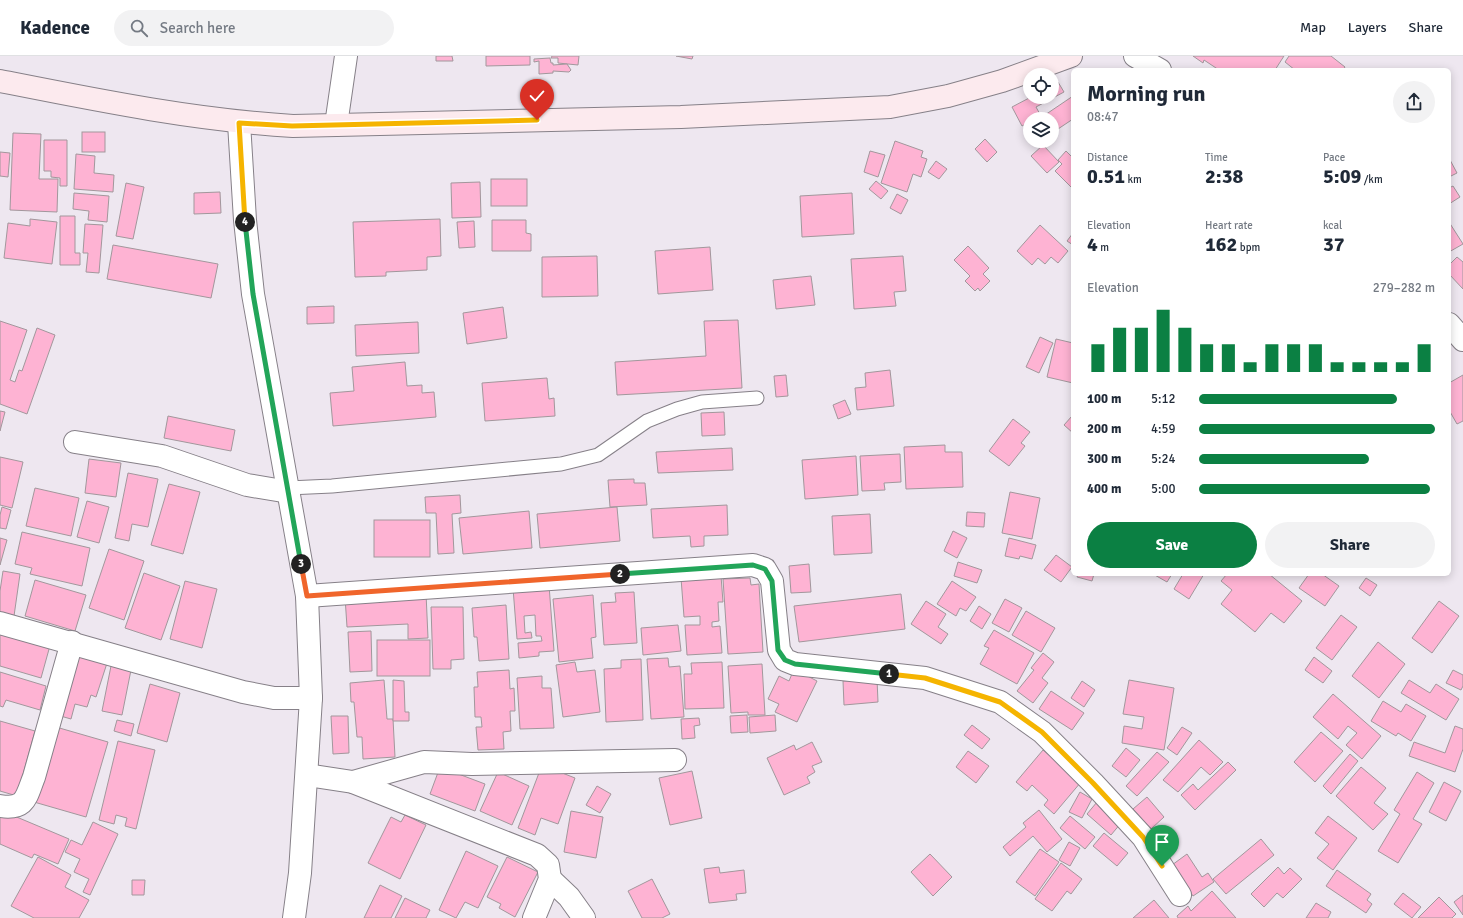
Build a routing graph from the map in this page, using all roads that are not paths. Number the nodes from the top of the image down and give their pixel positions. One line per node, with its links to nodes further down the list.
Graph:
1 (346, 56): 7 (street)
2 (1071, 56): 7 (street)
3 (1134, 56): 4 (street)
4 (1156, 68)
5 (0, 80): 6 (street)
6 (239, 123): 7 (street); 12 (street)
7 (336, 124)
8 (1451, 326): 9 (street)
9 (1463, 340)
10 (757, 398): 12 (lane)
11 (75, 442): 12 (street)
12 (288, 490): 13 (street)
13 (307, 596): 16 (street); 22 (street)
14 (0, 623): 15 (street)
15 (72, 642): 16 (street); 20 (street)
16 (311, 698): 18 (street)
17 (675, 760): 19 (street)
18 (307, 775): 19 (street); 23 (street)
19 (353, 782): 21 (street)
20 (0, 806)
21 (550, 879): 24 (street); 25 (street)
22 (1180, 895)
23 (294, 918)
24 (534, 918)
25 (584, 918)

